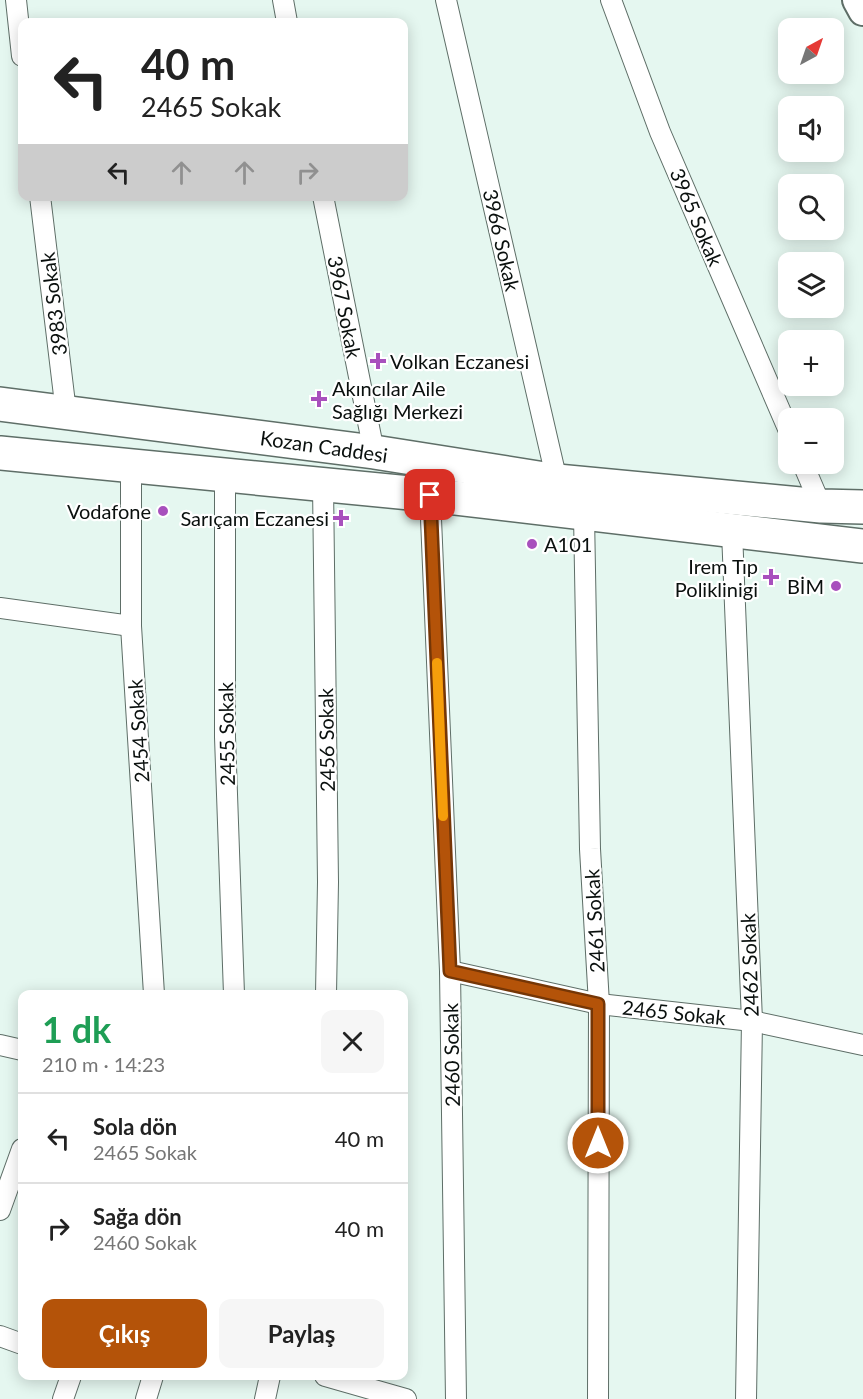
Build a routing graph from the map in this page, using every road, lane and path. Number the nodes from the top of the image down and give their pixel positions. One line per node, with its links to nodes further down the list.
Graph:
1 (16, 0): 8 (street)
2 (283, 0): 7 (street)
3 (446, 0): 19 (street, 3966 Sokak)
4 (611, 0): 12 (street, 3965 Sokak)
5 (857, 0): 6 (main road)
6 (863, 11)
7 (286, 18)
8 (18, 19)
9 (41, 201): 13 (street, 3983 Sokak)
10 (324, 201): 14 (street, 3967 Sokak)
11 (0, 404): 13 (highway, Kozan Caddesi)
12 (779, 408)
13 (66, 412): 14 (highway, Kozan Caddesi)
14 (374, 452): 19 (highway, Kozan Caddesi)
15 (0, 453): 16 (highway, Kozan Caddesi)
16 (131, 468): 17 (highway, Kozan Caddesi); 28 (street, 2454 Sokak)
17 (225, 474): 20 (highway, Kozan Caddesi); 31 (street, 2455 Sokak)
18 (807, 474): 22 (street)
19 (557, 481): 22 (highway, Kozan Caddesi)
20 (323, 485): 21 (highway, Kozan Caddesi); 32 (street, 2456 Sokak)
21 (430, 495): 24 (highway, Kozan Caddesi); 29 (street, 2460 Sokak)
22 (821, 506): 23 (highway, Kozan Caddesi)
23 (863, 507)
24 (584, 515): 25 (highway, Kozan Caddesi); 33 (street, 2461 Sokak)
25 (732, 532): 26 (highway, Kozan Caddesi); 34 (street, 2462 Sokak)
26 (863, 546)
27 (0, 608): 28 (street)
28 (131, 626): 30 (street, 2454 Sokak)
29 (450, 971): 33 (street, 2465 Sokak); 50 (street, 2460 Sokak)
30 (154, 990)
31 (234, 990)
32 (326, 990)
33 (598, 1004): 34 (street, 2465 Sokak); 51 (street, 2461 Sokak)
34 (752, 1021): 36 (street, 2465 Sokak); 52 (street, 2462 Sokak)
35 (0, 1045): 37 (street)
36 (863, 1045)
37 (18, 1049)
38 (18, 1160): 39 (street)
39 (0, 1210)
40 (0, 1336): 41 (street)
41 (18, 1343)
42 (70, 1380): 46 (street)
43 (152, 1380): 47 (street)
44 (269, 1380): 48 (street)
45 (339, 1380): 49 (street)
46 (63, 1399)
47 (146, 1399)
48 (265, 1399)
49 (406, 1399)
50 (456, 1399)
51 (598, 1399)
52 (746, 1399)

